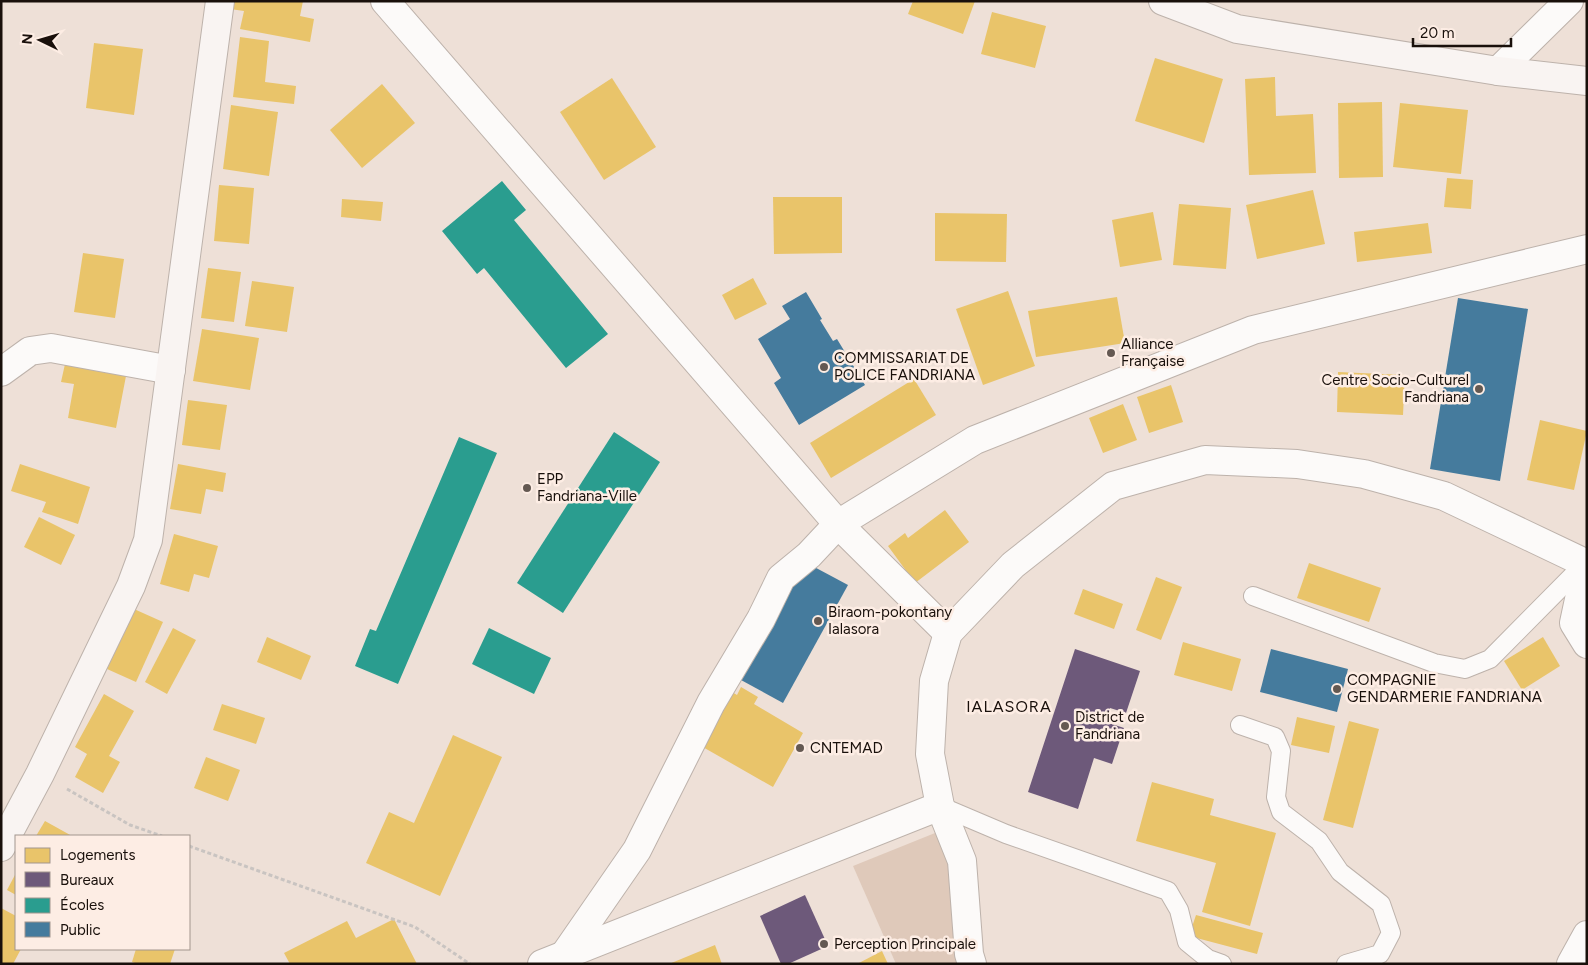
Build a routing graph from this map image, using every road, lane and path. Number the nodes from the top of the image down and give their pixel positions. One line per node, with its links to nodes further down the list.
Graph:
1 (220, 1): 8 (main road)
2 (385, 1): 10 (street)
3 (1164, 1): 5 (main road)
4 (1569, 1): 5 (street)
5 (1498, 71): 6 (main road)
6 (1587, 81)
7 (1587, 249): 10 (street)
8 (171, 370): 9 (street); 16 (main road)
9 (1, 372)
10 (838, 524): 13 (street); 22 (street)
11 (1586, 563): 12 (lane); 13 (street); 14 (street)
12 (1254, 596)
13 (948, 633): 17 (street)
14 (1587, 644)
15 (1240, 725): 26 (lane)
16 (40, 774): 18 (path); 20 (main road)
17 (940, 806): 22 (street); 24 (street); 25 (lane)
18 (159, 835)
19 (190, 846): 23 (path)
20 (1, 847)
21 (1587, 936): 27 (street)
22 (554, 959)
23 (470, 964)
24 (972, 964)
25 (1222, 964)
26 (1346, 964)
27 (1571, 964)

